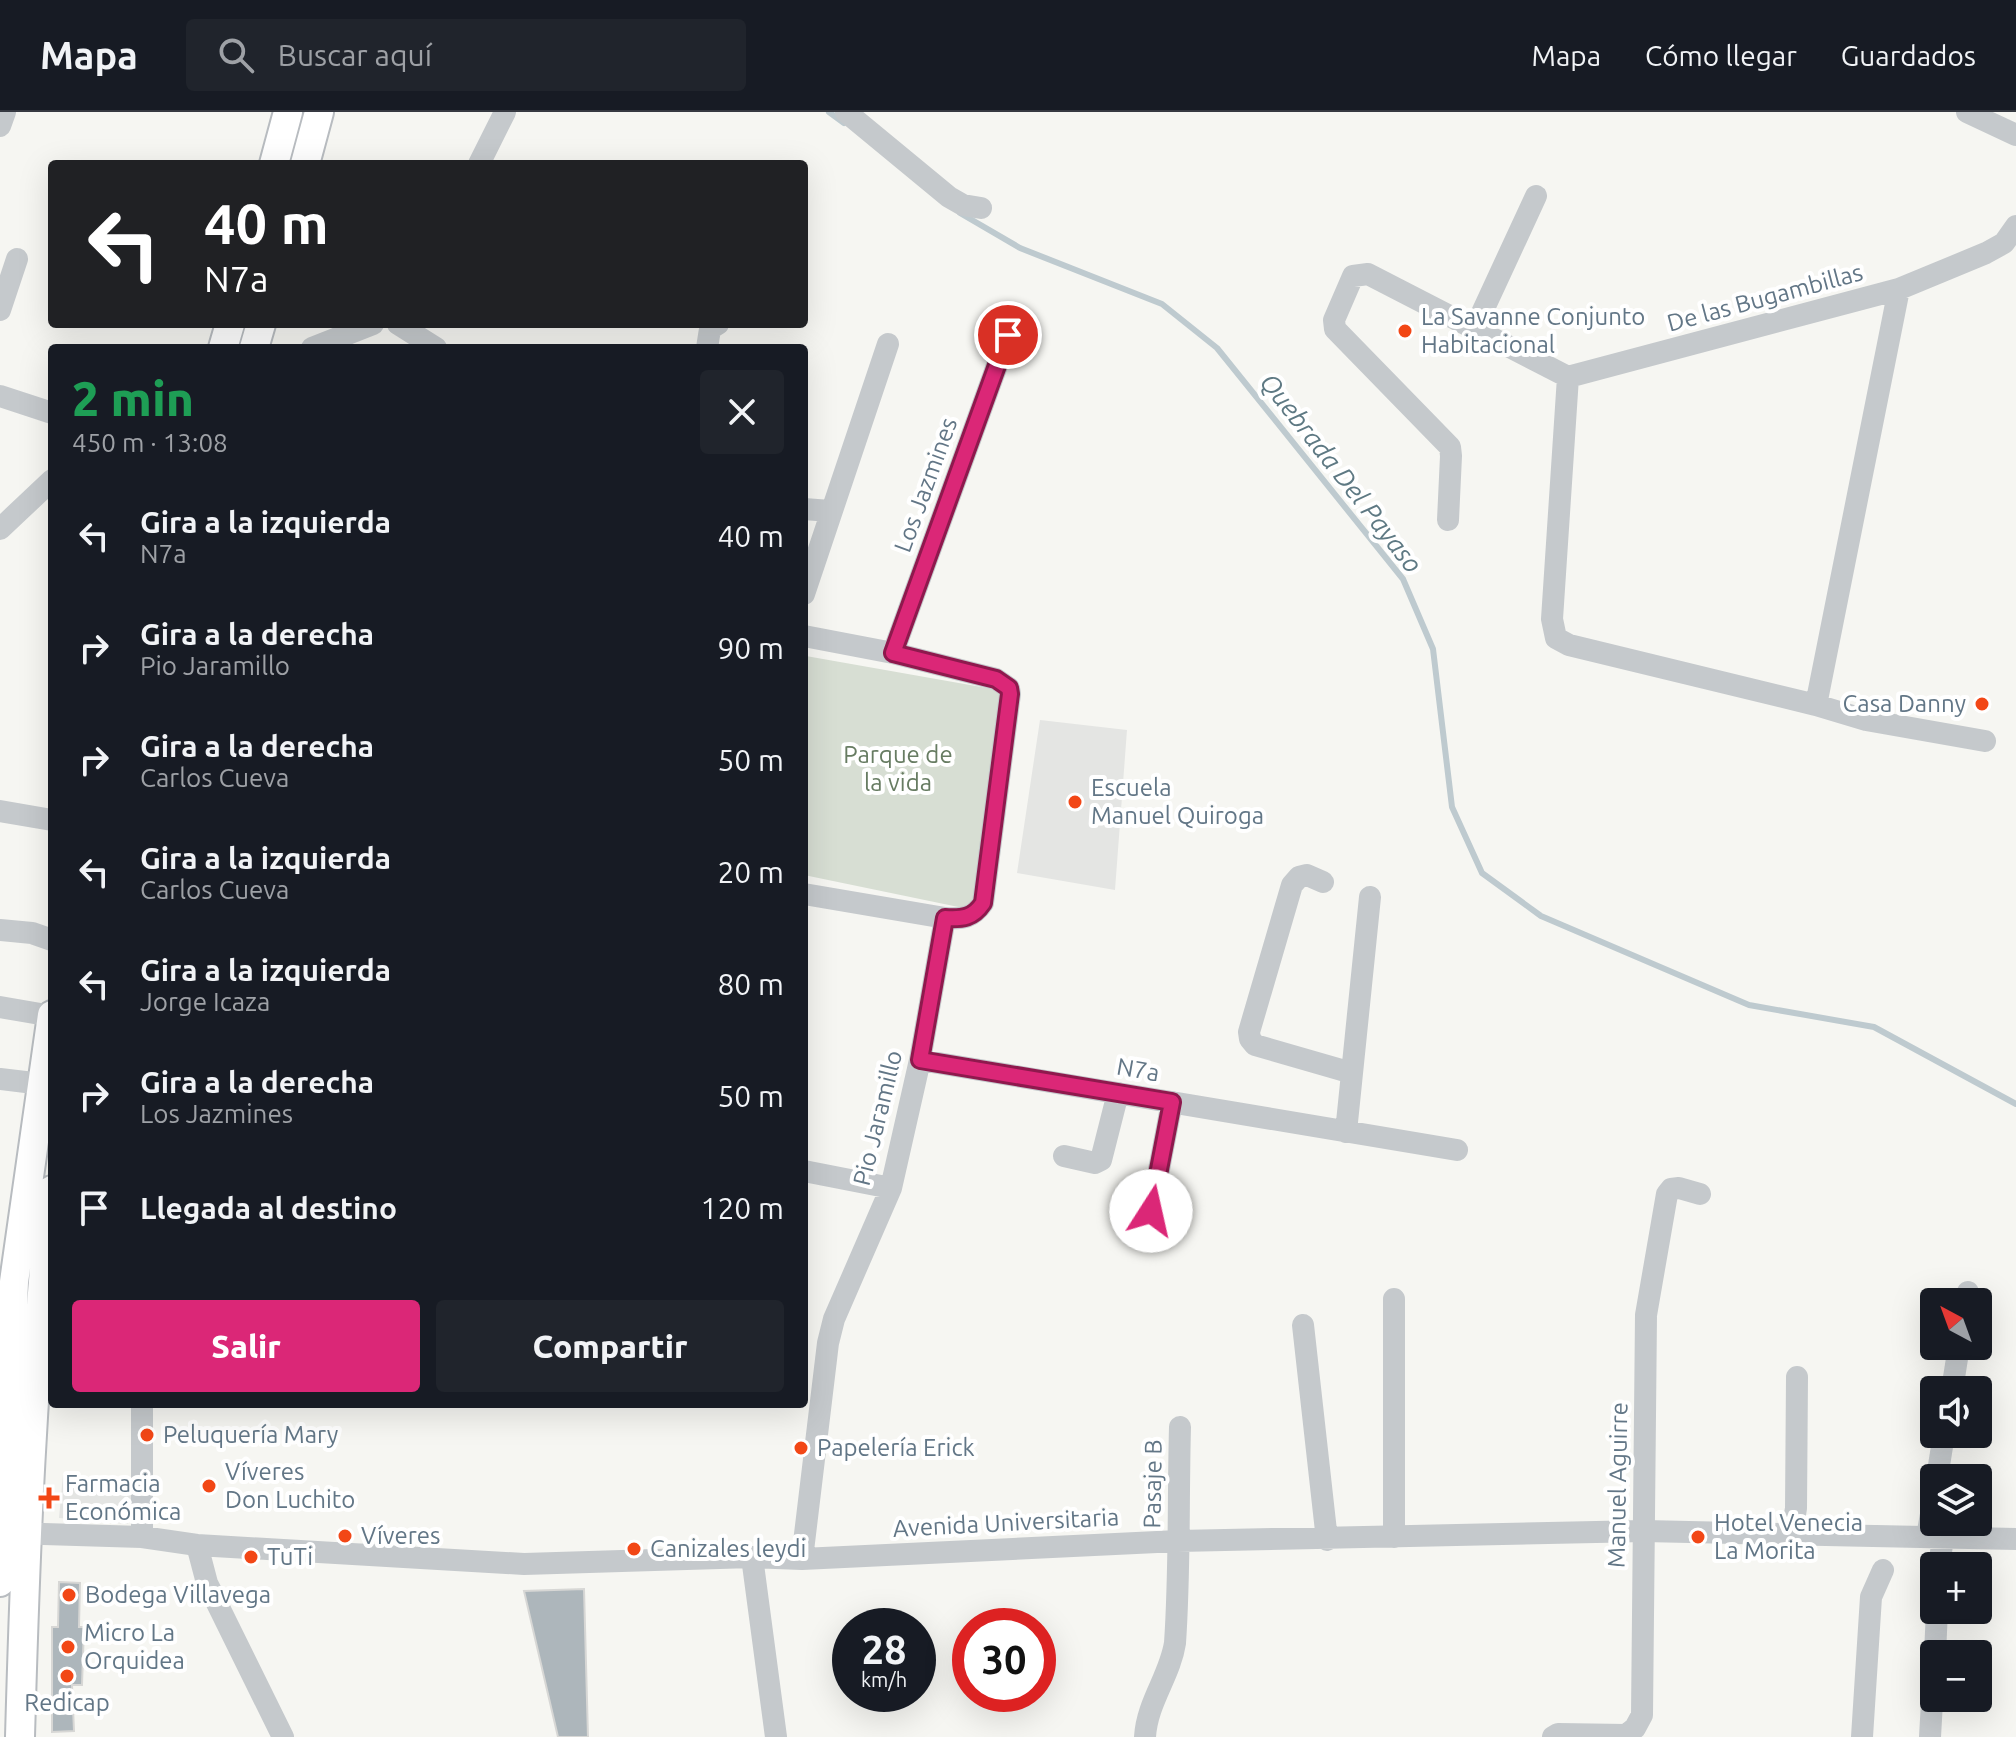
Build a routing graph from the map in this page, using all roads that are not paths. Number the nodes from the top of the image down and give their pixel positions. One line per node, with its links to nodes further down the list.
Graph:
1 (5, 112): 7 (street)
2 (288, 112): 9 (main road)
3 (319, 112): 10 (main road)
4 (505, 112): 11 (street)
5 (846, 112): 13 (street)
6 (1967, 112): 8 (street)
7 (0, 126)
8 (2016, 135)
9 (275, 160)
10 (306, 160)
11 (481, 160)
12 (1536, 196): 20 (street)
13 (981, 208)
14 (2016, 226): 16 (street, De las Bugambillas)
15 (17, 259): 17 (street)
16 (1899, 289): 25 (street, De las Bugambillas); 36 (street)
17 (0, 310)
18 (363, 328): 22 (street)
19 (404, 328): 23 (street)
20 (1474, 330): 25 (street); 31 (street)
21 (1008, 335): 35 (street, Los Jazmines)
22 (322, 344)
23 (430, 344)
24 (888, 344): 30 (street)
25 (1568, 377): 36 (street)
26 (0, 396): 27 (street)
27 (48, 412)
28 (48, 484): 32 (street)
29 (808, 509): 30 (street)
30 (830, 511): 33 (street)
31 (1448, 520)
32 (0, 529)
33 (808, 581)
34 (808, 637): 35 (street)
35 (893, 653): 43 (street)
36 (1816, 705): 37 (street)
37 (1985, 741)
38 (0, 811): 39 (street)
39 (48, 819)
40 (1323, 882): 50 (street)
41 (808, 895): 43 (street)
42 (1370, 897): 50 (street)
43 (945, 918): 49 (street, Pio Jaramillo)
44 (0, 930): 45 (street)
45 (48, 939)
46 (0, 1007): 47 (street)
47 (48, 1015)
48 (48, 1043): 52 (main road)
49 (920, 1060): 53 (street, N7a); 59 (street, Pio Jaramillo)
50 (1352, 1073): 55 (street)
51 (0, 1079): 52 (street)
52 (42, 1084): 69 (main road)
53 (1118, 1093): 54 (street, N7a); 57 (street)
54 (1172, 1102): 55 (street, N7a); 61 (street)
55 (1346, 1132): 56 (street, N7a)
56 (1457, 1150)
57 (1064, 1156)
58 (808, 1172): 59 (street)
59 (891, 1188): 80 (street, Pio Jaramillo)
60 (1700, 1194): 68 (street, Manuel Aguirre)
61 (1151, 1211)
62 (48, 1226): 69 (main road)
63 (1394, 1299): 72 (street)
64 (1303, 1325): 75 (street)
65 (1797, 1377): 70 (street)
66 (142, 1408): 71 (street)
67 (1180, 1427): 76 (street, Pasaje B)
68 (1644, 1531): 70 (street, Avenida Universitaria); 72 (street, Avenida Universitaria); 84 (street, Manuel Aguirre)
69 (9, 1533): 71 (street, Avenida Universitaria); 82 (main road); 85 (main road)
70 (1792, 1534): 73 (street, Avenida Universitaria)
71 (142, 1537): 77 (street, Avenida Universitaria)
72 (1394, 1537): 75 (street, Avenida Universitaria)
73 (1935, 1537): 74 (street, Avenida Universitaria); 78 (street)
74 (2016, 1539)
75 (1327, 1540): 76 (street, Avenida Universitaria)
76 (1178, 1541): 80 (street, Avenida Universitaria); 88 (street, Pasaje B)
77 (197, 1545): 79 (street, Avenida Universitaria); 86 (street)
78 (1937, 1552)
79 (752, 1557): 80 (street, Avenida Universitaria); 87 (street)
80 (802, 1559)
81 (1883, 1570): 90 (street)
82 (0, 1582)
83 (1931, 1712): 91 (street)
84 (1626, 1736): 89 (street, Manuel Aguirre)
85 (20, 1737)
86 (283, 1737)
87 (776, 1737)
88 (1145, 1737)
89 (1553, 1737)
90 (1862, 1737)
91 (1930, 1737)

